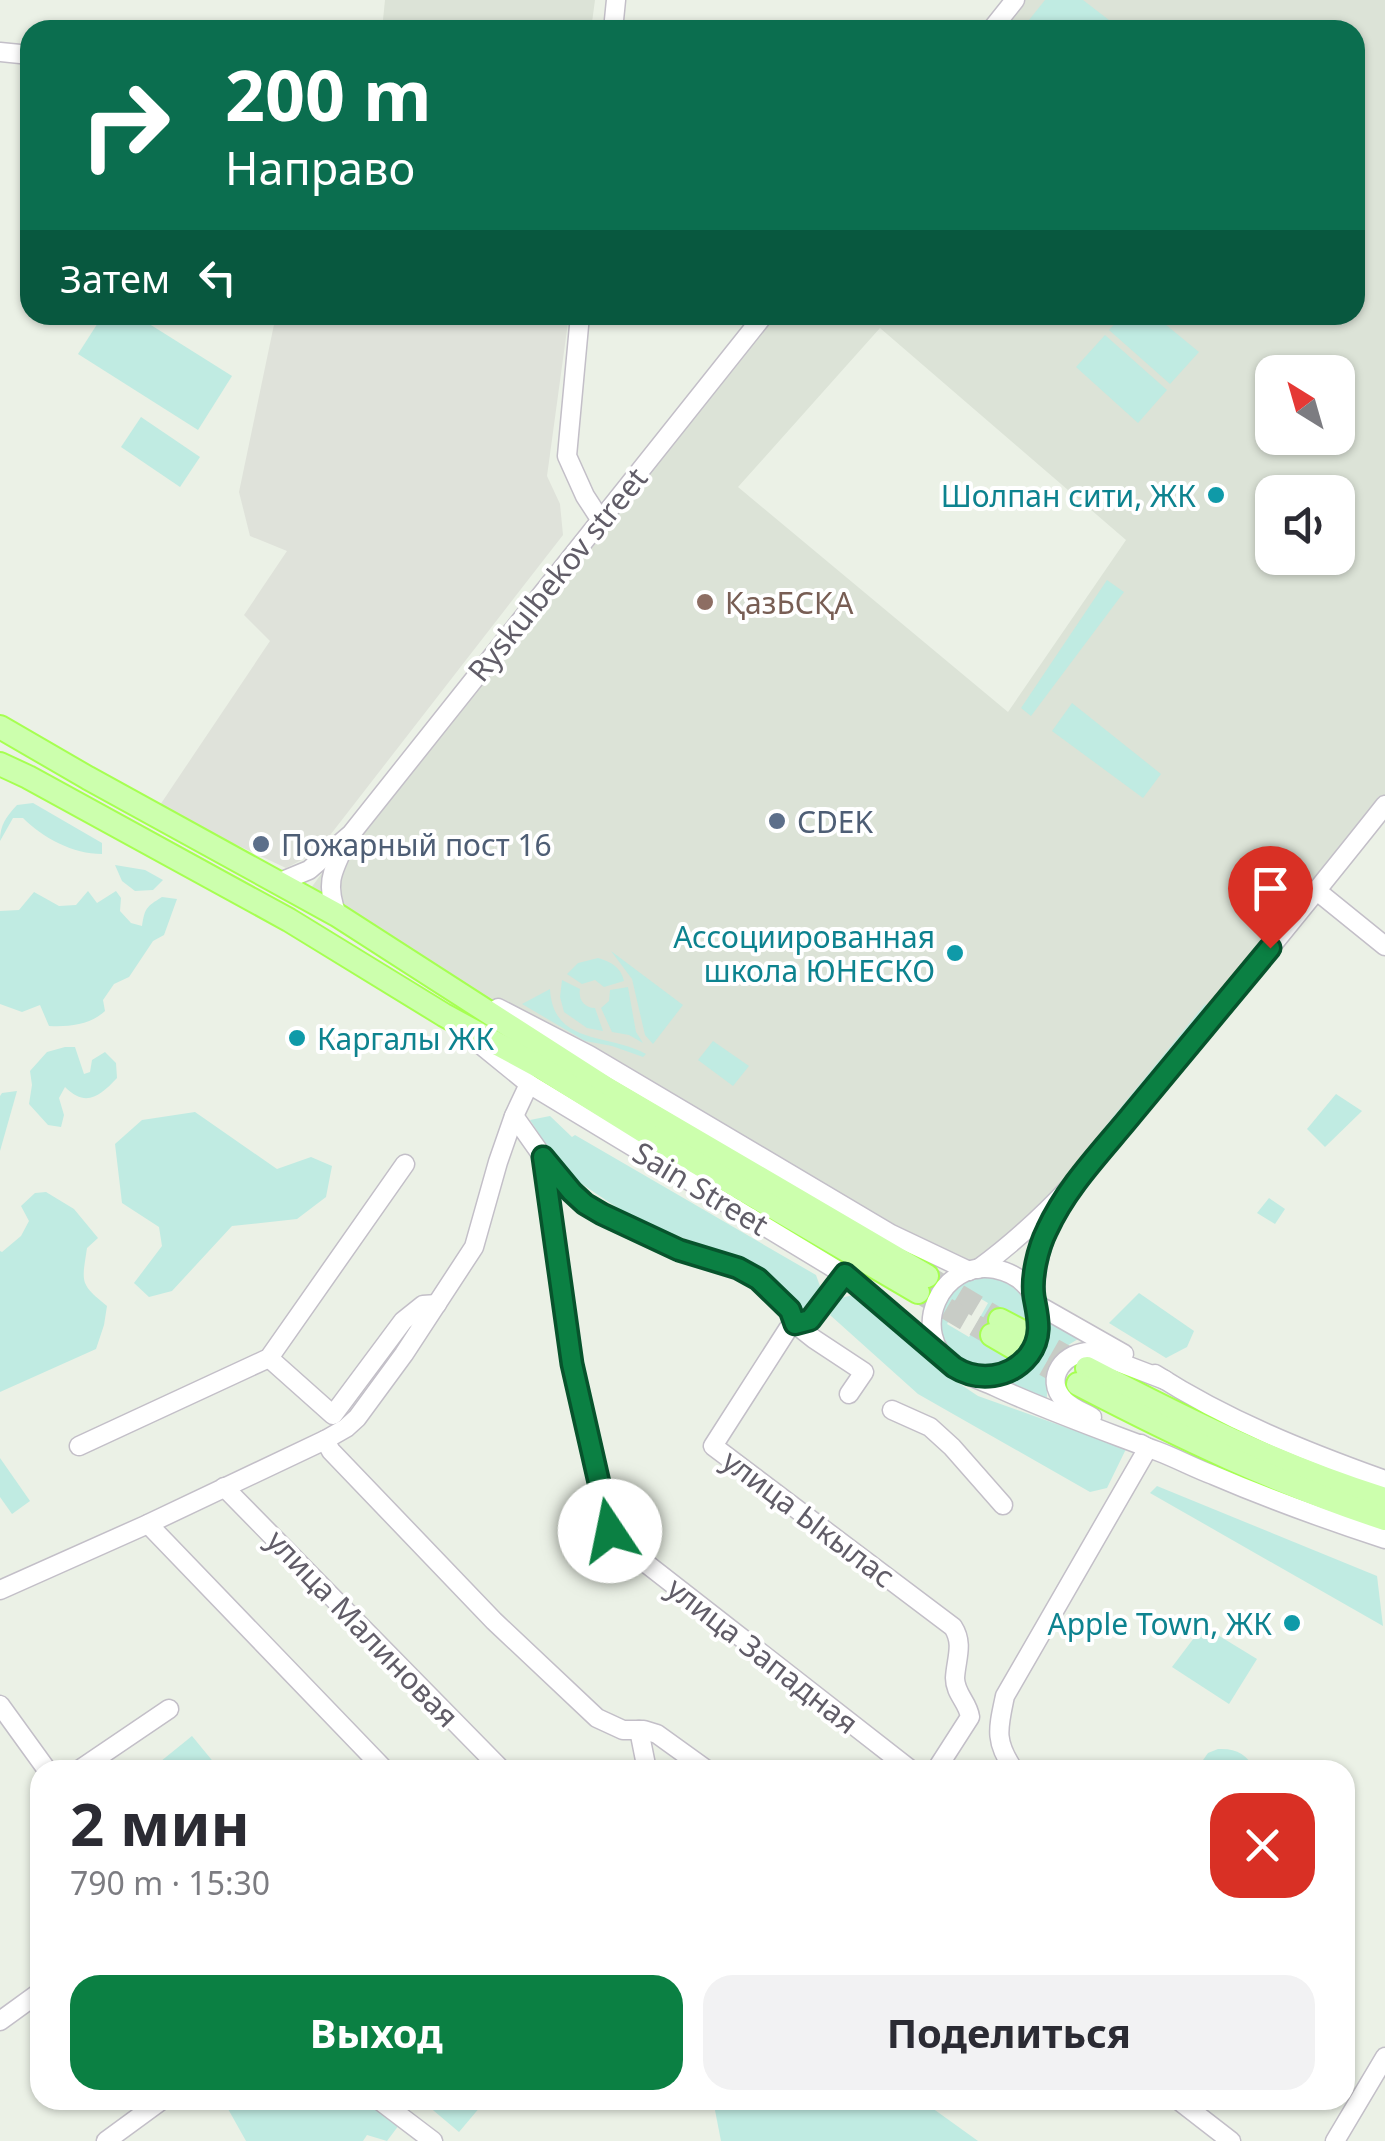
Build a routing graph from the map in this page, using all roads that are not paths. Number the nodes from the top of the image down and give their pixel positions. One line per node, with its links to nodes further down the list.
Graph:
1 (1015, 0): 2 (street)
2 (1000, 20)
3 (579, 325): 5 (street)
4 (756, 325): 5 (street, Ryskulbekov street)
5 (600, 519): 13 (street, Ryskulbekov street)
6 (0, 726): 9 (main road)
7 (0, 742): 9 (main road, Sain Street)
8 (0, 764): 12 (main road, Sain Street)
9 (88, 778): 14 (main road, Sain Street)
10 (0, 780): 12 (main road)
11 (1385, 804): 15 (street)
12 (117, 827): 19 (main road, Sain Street)
13 (350, 834): 14 (street); 16 (street)
14 (280, 882): 16 (main road, Sain Street)
15 (1317, 891): 17 (street); 24 (street)
16 (338, 915): 18 (main road, Sain Street)
17 (1385, 946)
18 (438, 978): 19 (main road, Sain Street); 25 (street, Sain Street)
19 (444, 1015): 20 (street, Sain Street)
20 (528, 1084): 21 (street); 26 (street, Sain Street)
21 (514, 1116): 22 (street); 28 (street)
22 (543, 1157): 29 (street); 57 (street, улица Западная)
23 (405, 1164): 32 (street)
24 (1076, 1182): 25 (street); 27 (street)
25 (973, 1270): 27 (street); 33 (street)
26 (845, 1274): 29 (street, улица Ыкылас); 33 (street, Sain Street)
27 (1036, 1302): 33 (street); 34 (street)
28 (436, 1304): 32 (street); 37 (street)
29 (795, 1324): 35 (street); 58 (street, улица Ыкылас)
30 (996, 1327): 31 (main road)
31 (1020, 1341)
32 (269, 1358): 38 (street)
33 (962, 1371): 39 (street, Sain Street)
34 (1165, 1380): 39 (street); 40 (street)
35 (850, 1394)
36 (892, 1410): 43 (street)
37 (325, 1440): 41 (street); 50 (street)
38 (79, 1446)
39 (1148, 1448): 46 (street); 59 (street)
40 (1385, 1480)
41 (224, 1486): 45 (street); 54 (street, улица Малиновая)
42 (1385, 1500): 44 (main road)
43 (1003, 1505)
44 (1385, 1519)
45 (148, 1524): 47 (street); 53 (street)
46 (1385, 1539)
47 (0, 1590)
48 (0, 1705): 51 (street)
49 (168, 1709): 52 (street)
50 (639, 1730): 55 (street); 56 (street)
51 (40, 1760)
52 (94, 1760)
53 (375, 1760)
54 (492, 1760)
55 (644, 1760)
56 (693, 1760)
57 (898, 1760)
58 (942, 1760)
59 (1007, 1760)
60 (30, 1999): 61 (street)
61 (0, 2021)
62 (1385, 2057): 63 (street)
63 (1355, 2107)
64 (148, 2110): 68 (street)
65 (392, 2110): 69 (street)
66 (1191, 2110): 70 (street)
67 (1353, 2110): 71 (street)
68 (106, 2141)
69 (433, 2141)
70 (1231, 2141)
71 (1335, 2141)

